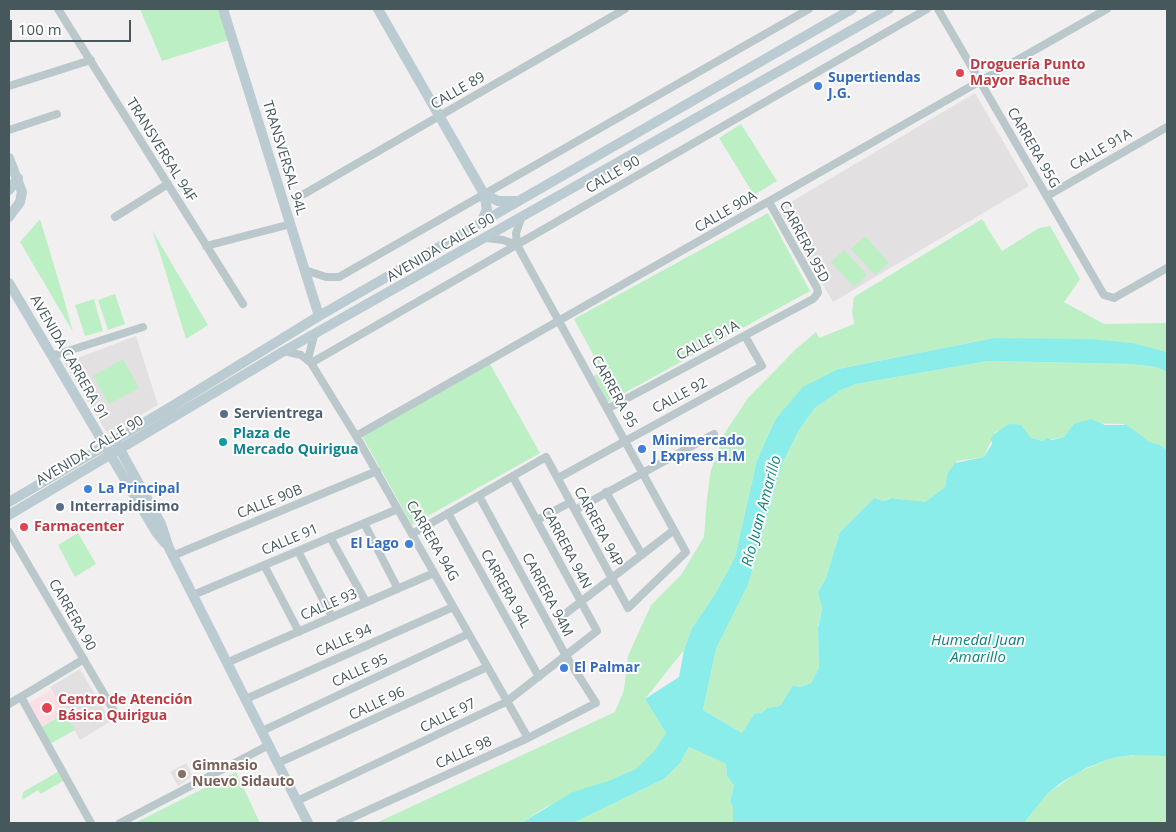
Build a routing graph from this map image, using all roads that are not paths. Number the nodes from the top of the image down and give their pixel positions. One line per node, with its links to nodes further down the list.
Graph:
1 (58, 9): 11 (street, TRANSVERSAL 94F)
2 (223, 9): 31 (main road, TRANSVERSAL 94L)
3 (378, 9): 15 (main road)
4 (626, 9): 15 (street, CALLE 89)
5 (809, 9): 23 (street)
6 (852, 9): 25 (main road, AVENIDA CALLE 90)
7 (889, 9): 29 (main road, AVENIDA CALLE 90)
8 (928, 9): 33 (street, CALLE 90)
9 (938, 9): 12 (street, CARRERA 95G)
10 (1107, 9): 12 (street, CALLE 90A)
11 (90, 60): 13 (street); 20 (street, TRANSVERSAL 94F)
12 (980, 82): 24 (street, CARRERA 95G); 26 (street, CALLE 90A)
13 (9, 86)
14 (57, 114): 17 (street)
15 (440, 116): 22 (street, CALLE 89); 23 (main road)
16 (1167, 127): 24 (street, CALLE 91A)
17 (9, 130)
18 (9, 158): 19 (main road)
19 (18, 178): 21 (main road); 27 (main road)
20 (168, 184): 28 (street); 34 (street, TRANSVERSAL 94F)
21 (9, 190)
22 (304, 194)
23 (484, 194): 25 (main road); 30 (main road); 36 (street)
24 (1047, 196): 35 (street, CARRERA 95G)
25 (520, 200): 30 (main road, AVENIDA CALLE 90)
26 (769, 202): 38 (street, CARRERA 95D); 41 (street, CALLE 90A)
27 (9, 217)
28 (115, 217)
29 (521, 219): 32 (main road, AVENIDA CALLE 90); 33 (street)
30 (481, 223): 40 (main road, AVENIDA CALLE 90)
31 (290, 224): 34 (street); 36 (main road, TRANSVERSAL 94L)
32 (486, 238): 33 (street); 43 (main road, AVENIDA CALLE 90)
33 (517, 245): 41 (street, CARRERA 95); 47 (street, CALLE 90)
34 (206, 246): 39 (street, TRANSVERSAL 94F)
35 (1167, 268)
36 (305, 270): 40 (main road, TRANSVERSAL 94L)
37 (9, 283): 46 (main road, AVENIDA CARRERA 91)
38 (818, 293): 44 (street, CALLE 91A)
39 (243, 304)
40 (319, 316): 43 (main road); 53 (main road, AVENIDA CALLE 90)
41 (559, 321): 48 (street, CARRERA 95); 50 (street, CALLE 90A)
42 (144, 327): 46 (street)
43 (314, 336): 45 (main road, AVENIDA CALLE 90); 47 (street)
44 (745, 336): 48 (street, CALLE 91A); 52 (street, CALLE 92)
45 (284, 351): 47 (street); 51 (main road, AVENIDA CALLE 90)
46 (52, 356): 54 (main road, AVENIDA CARRERA 91)
47 (309, 361): 50 (street, CARRERA 94G)
48 (607, 409): 52 (street, CARRERA 95)
49 (714, 434): 58 (street)
50 (356, 436): 57 (street, CARRERA 94G)
51 (141, 437): 55 (main road, AVENIDA CALLE 90); 59 (main road)
52 (625, 440): 58 (street, CARRERA 95); 61 (street, CALLE 92)
53 (115, 441): 54 (main road, AVENIDA CALLE 90); 55 (main road, AVENIDA CARRERA 91)
54 (105, 447): 56 (main road, AVENIDA CARRERA 91); 64 (main road, AVENIDA CALLE 90)
55 (120, 450): 56 (main road, AVENIDA CALLE 90); 59 (main road, AVENIDA CARRERA 91)
56 (110, 456): 68 (main road, AVENIDA CALLE 90); 76 (main road, AVENIDA CARRERA 91)
57 (376, 471): 66 (street, CARRERA 94G); 76 (street, CALLE 90B)
58 (642, 472): 62 (street); 71 (street, CARRERA 95)
59 (136, 477): 76 (main road, AVENIDA CARRERA 91)
60 (513, 477): 61 (street, CARRERA 94P); 63 (street); 69 (street, CARRERA 94N)
61 (558, 478): 65 (street, CARRERA 94P)
62 (606, 492): 65 (street); 77 (street)
63 (479, 496): 67 (street); 92 (street, CARRERA 94M)
64 (9, 502)
65 (573, 506): 69 (street); 80 (street, CARRERA 94P)
66 (398, 509): 70 (street, CALLE 91); 73 (street, CARRERA 94G)
67 (448, 513): 73 (street); 96 (street, CARRERA 94L)
68 (9, 514)
69 (537, 520): 83 (street, CARRERA 94N)
70 (364, 523): 74 (street, CALLE 91); 81 (street)
71 (674, 530): 77 (street); 86 (street, CARRERA 95)
72 (9, 532): 93 (street, CARRERA 90)
73 (412, 534): 79 (street, CARRERA 94G)
74 (330, 537): 75 (street, CALLE 91); 84 (street)
75 (298, 551): 78 (street, CALLE 91); 88 (street)
76 (171, 552): 82 (main road, AVENIDA CARRERA 91)
77 (642, 555): 80 (street)
78 (264, 565): 82 (street, CALLE 91); 90 (street)
79 (434, 573): 81 (street, CALLE 93); 85 (street, CARRERA 94G)
80 (612, 578): 83 (street); 86 (street, CARRERA 94P)
81 (398, 589): 84 (street, CALLE 93)
82 (193, 595): 98 (main road, AVENIDA CARRERA 91)
83 (581, 601): 87 (street); 89 (street, CARRERA 94N)
84 (366, 602): 88 (street, CALLE 93)
85 (453, 607): 91 (street, CARRERA 94G); 98 (street, CALLE 94)
86 (628, 608)
87 (565, 614)
88 (332, 617): 90 (street, CALLE 93)
89 (597, 631): 92 (street, CALLE 97)
90 (299, 632): 94 (street, CALLE 93)
91 (468, 634): 95 (street, CARRERA 94G); 103 (street, CALLE 95)
92 (566, 656): 96 (street, CALLE 97); 100 (street, CARRERA 94M)
93 (84, 659): 97 (street); 102 (street, CARRERA 90)
94 (233, 660)
95 (487, 667): 99 (street, CARRERA 94G); 106 (street, CALLE 96)
96 (539, 676): 99 (street, CALLE 97)
97 (21, 697): 101 (street); 108 (street)
98 (246, 699): 103 (main road, AVENIDA CARRERA 91)
99 (506, 702): 104 (street, CARRERA 94G); 107 (street, CALLE 97)
100 (596, 703): 104 (street, CALLE 98)
101 (9, 704)
102 (114, 711)
103 (262, 731): 105 (main road, AVENIDA CARRERA 91)
104 (528, 738): 111 (street, CALLE 98)
105 (269, 745): 106 (main road, AVENIDA CARRERA 91); 109 (street)
106 (278, 764): 107 (main road, AVENIDA CARRERA 91)
107 (297, 802): 110 (main road, AVENIDA CARRERA 91)
108 (91, 823)
109 (120, 823)
110 (308, 823)
111 (340, 823)

